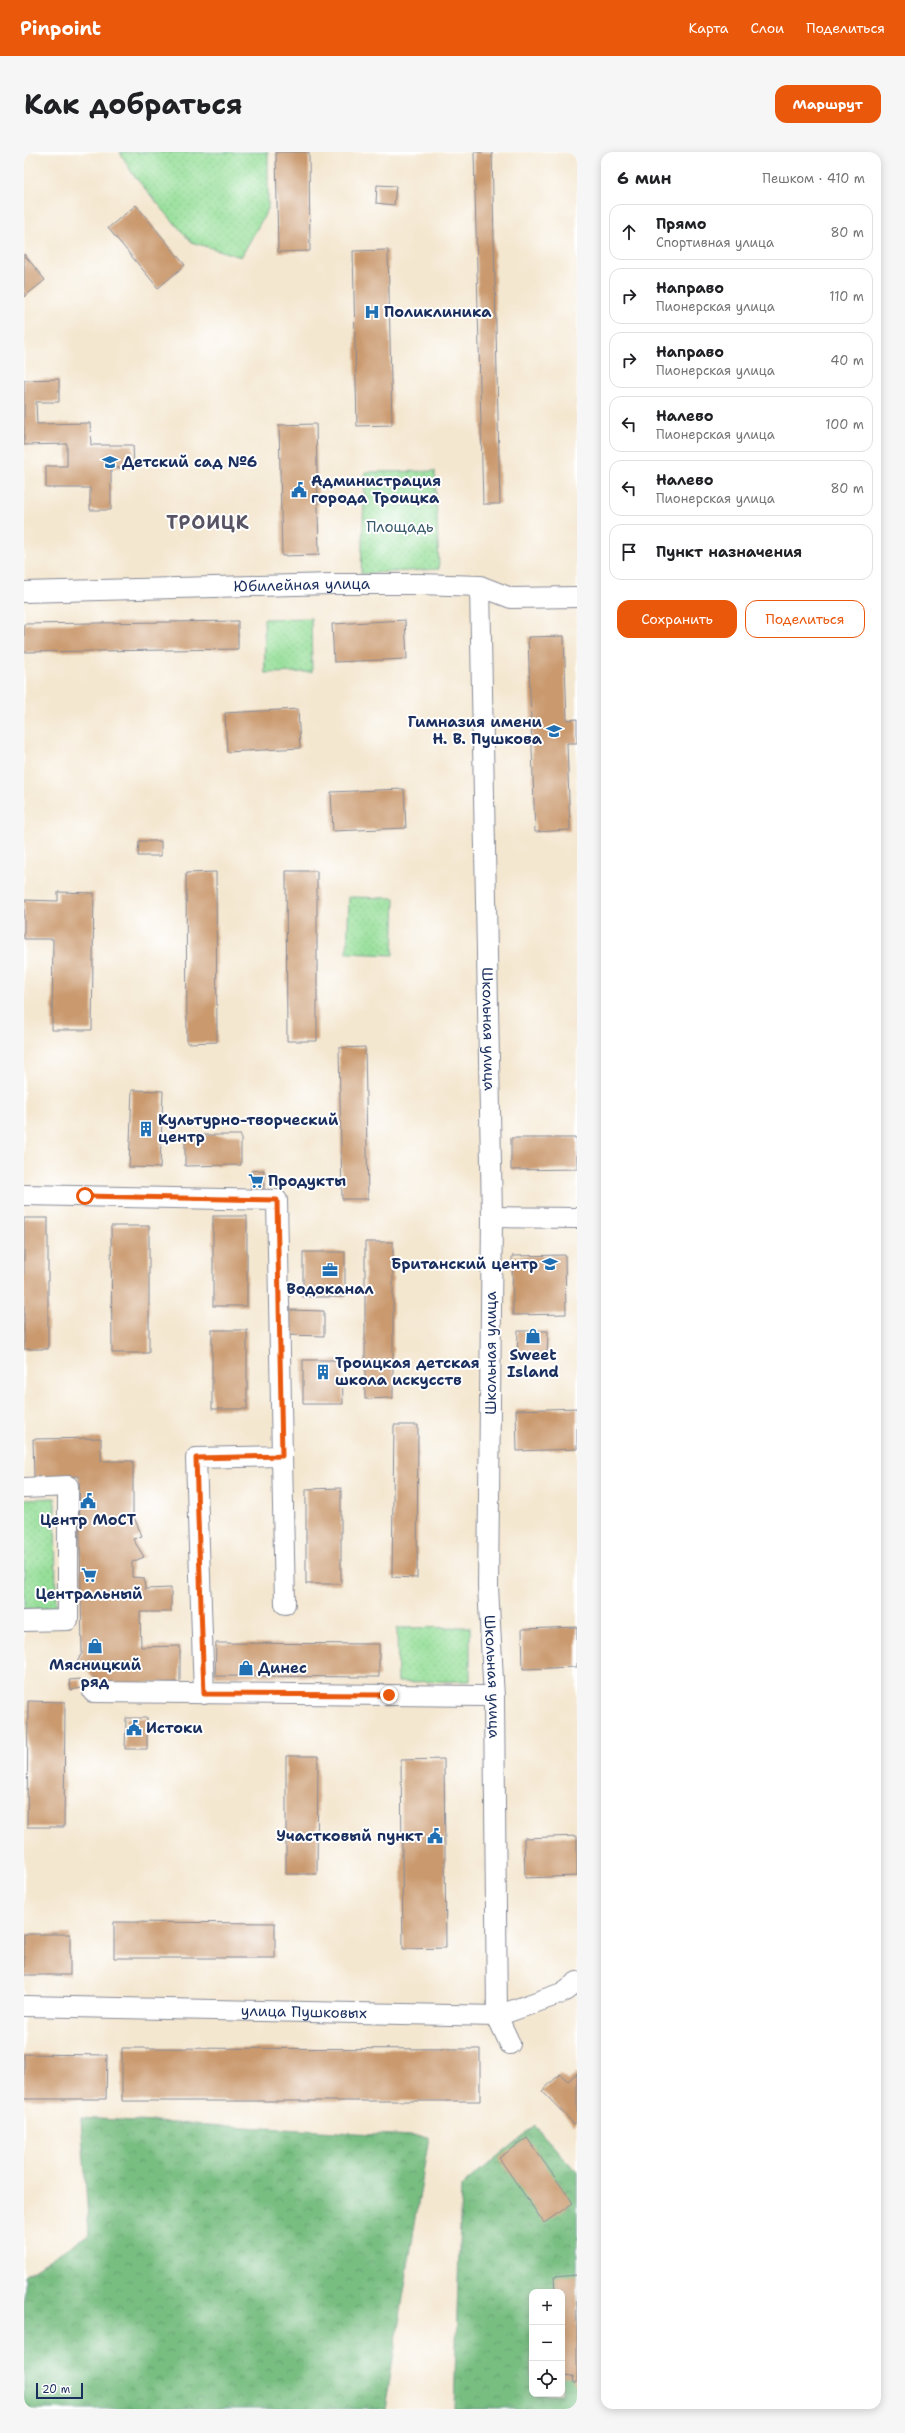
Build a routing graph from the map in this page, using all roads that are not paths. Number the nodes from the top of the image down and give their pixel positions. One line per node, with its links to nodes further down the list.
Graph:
1 (480, 586): 2 (street, Юбилейная улица); 3 (street, Юбилейная улица); 5 (street, Школьная улица)
2 (24, 592)
3 (577, 597)
4 (24, 1195): 7 (street)
5 (492, 1217): 6 (street); 13 (street, Школьная улица)
6 (577, 1218)
7 (282, 1456): 9 (street); 12 (street)
8 (24, 1488): 10 (street)
9 (285, 1604)
10 (24, 1621)
11 (93, 1692): 12 (street)
12 (204, 1694): 13 (street)
13 (494, 1698): 16 (street, Школьная улица)
14 (577, 1982): 16 (street, улица Пушковых)
15 (24, 2006): 16 (street, улица Пушковых)
16 (497, 2016): 17 (street, Школьная улица)
17 (510, 2044)

